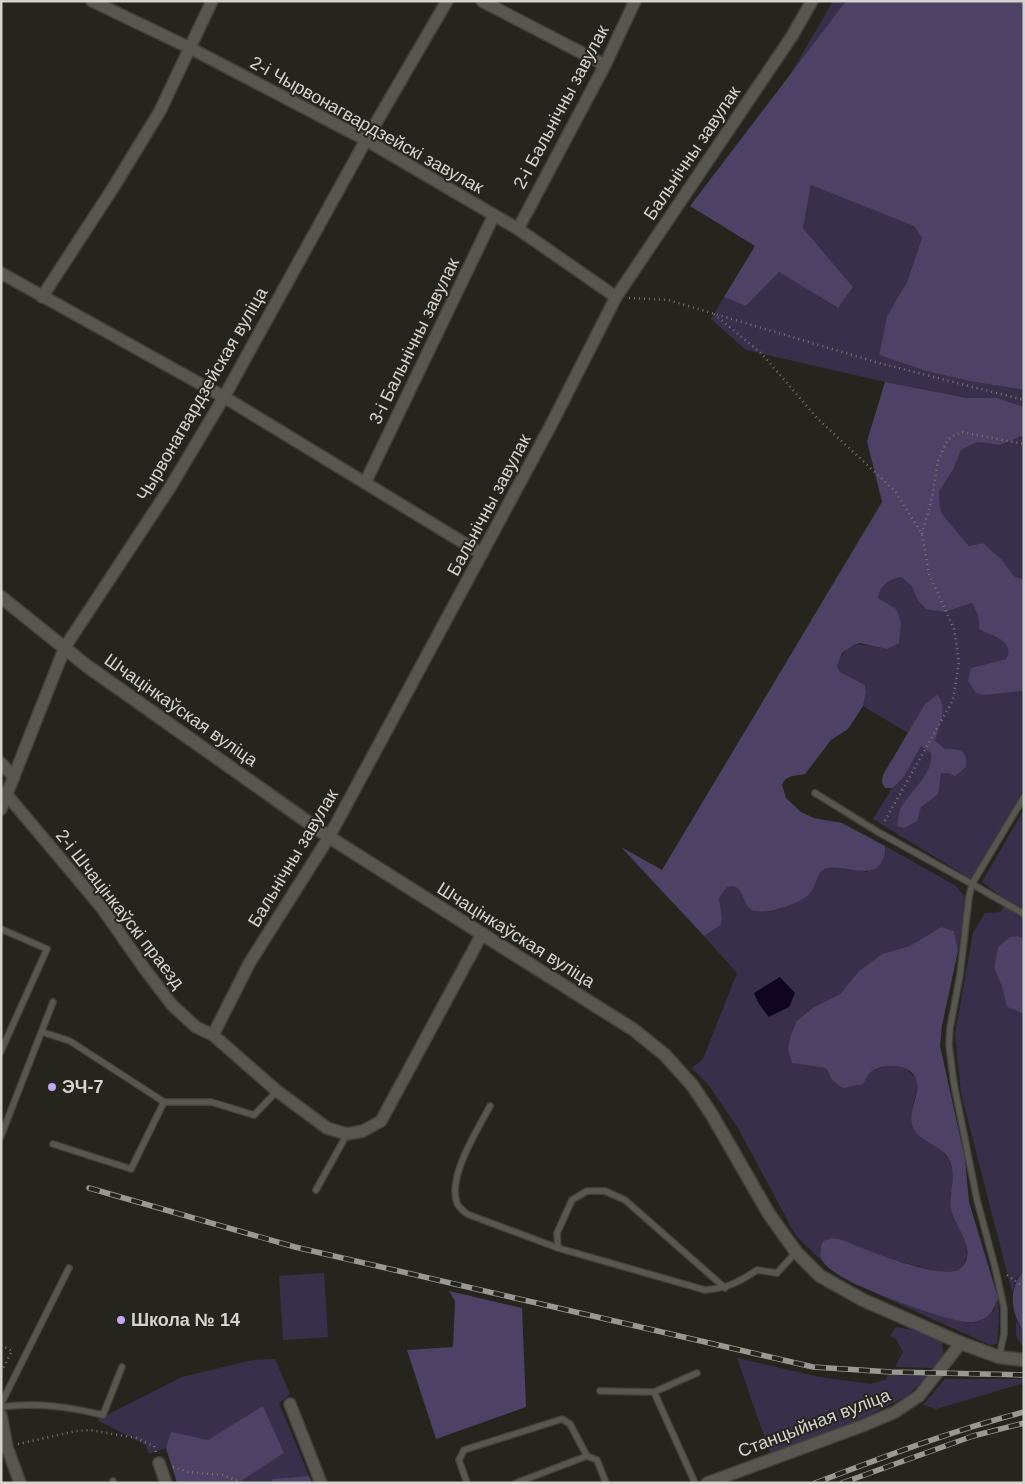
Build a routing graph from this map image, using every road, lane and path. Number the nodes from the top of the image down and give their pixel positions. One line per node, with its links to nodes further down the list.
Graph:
1 (92, 1): 7 (street, 2-і Чырвонагвардзейскі завулак)
2 (212, 1): 7 (street)
3 (447, 1): 9 (street, Чырвонагвардзейская вуліца)
4 (482, 1): 8 (street)
5 (635, 1): 8 (street, 2-і Бальнічны завулак)
6 (812, 1): 14 (street, Бальнічны завулак)
7 (190, 48): 9 (street, 2-і Чырвонагвардзейскі завулак); 13 (street)
8 (606, 65): 11 (street, 2-і Бальнічны завулак)
9 (366, 140): 10 (street, 2-і Чырвонагвардзейскі завулак); 16 (street, Чырвонагвардзейская вуліца)
10 (494, 214): 11 (street, 2-і Чырвонагвардзейскі завулак); 19 (street, 3-і Бальнічны завулак)
11 (518, 229): 14 (street, 2-і Чырвонагвардзейскі завулак)
12 (1, 273): 13 (street)
13 (42, 297): 16 (street)
14 (616, 297): 15 (path); 21 (street, Бальнічны завулак)
15 (714, 314): 17 (path); 20 (path)
16 (224, 397): 19 (street); 23 (street, Чырвонагвардзейская вуліца)
17 (1024, 400)
18 (1024, 444): 20 (path)
19 (365, 483): 21 (street)
20 (922, 534): 30 (path)
21 (482, 554): 31 (street, Бальнічны завулак)
22 (1, 597): 23 (street, Шчацінкаўская вуліца)
23 (65, 648): 25 (street, Чырвонагвардзейская вуліца); 31 (street, Шчацінкаўская вуліца)
24 (1, 763): 25 (street)
25 (14, 777): 27 (street, Чырвонагвардзейская вуліца)
26 (815, 793): 30 (lane)
27 (7, 794): 29 (street, Чырвонагвардзейская вуліца); 38 (street, 2-і Шчацінкаўскі праезд)
28 (1024, 797): 32 (lane)
29 (1, 809)
30 (878, 832): 32 (lane)
31 (329, 837): 35 (street, Шчацінкаўская вуліца); 38 (street, Бальнічны завулак)
32 (972, 884): 33 (lane); 49 (lane)
33 (1024, 914)
34 (1, 928): 39 (lane)
35 (482, 934): 43 (street); 48 (street, Шчацінкаўская вуліца)
36 (53, 1002): 37 (lane)
37 (42, 1032): 41 (lane); 44 (lane)
38 (213, 1036): 40 (street, 2-і Шчацінкаўскі праезд)
39 (1, 1051)
40 (277, 1091): 41 (lane); 43 (street, 2-і Шчацінкаўскі праезд)
41 (164, 1102): 45 (lane)
42 (490, 1106): 47 (lane)
43 (347, 1134): 46 (lane)
44 (1, 1136)
45 (53, 1144)
46 (316, 1190)
47 (558, 1248): 52 (lane); 52 (lane)
48 (796, 1252): 52 (lane); 53 (street, Шчацінкаўская вуліца)
49 (995, 1267): 51 (path); 55 (lane)
50 (69, 1268): 63 (lane)
51 (1024, 1287)
52 (725, 1288)
53 (960, 1343): 55 (street); 76 (street, Станцыйная вуліца)
54 (1, 1345): 58 (path)
55 (999, 1357): 56 (street)
56 (1024, 1360)
57 (122, 1367): 63 (lane)
58 (1, 1372)
59 (697, 1373): 61 (lane)
60 (600, 1391): 61 (lane)
61 (654, 1392): 75 (lane)
62 (290, 1404): 71 (street)
63 (1, 1406)
64 (1, 1415): 65 (street)
65 (7, 1447): 67 (path); 68 (street)
66 (587, 1456): 72 (lane); 73 (lane); 74 (lane)
67 (159, 1463): 69 (street); 70 (path)
68 (20, 1483)
69 (166, 1483)
70 (242, 1483)
71 (321, 1483)
72 (467, 1483)
73 (516, 1483)
74 (606, 1483)
75 (696, 1483)
76 (707, 1483)

